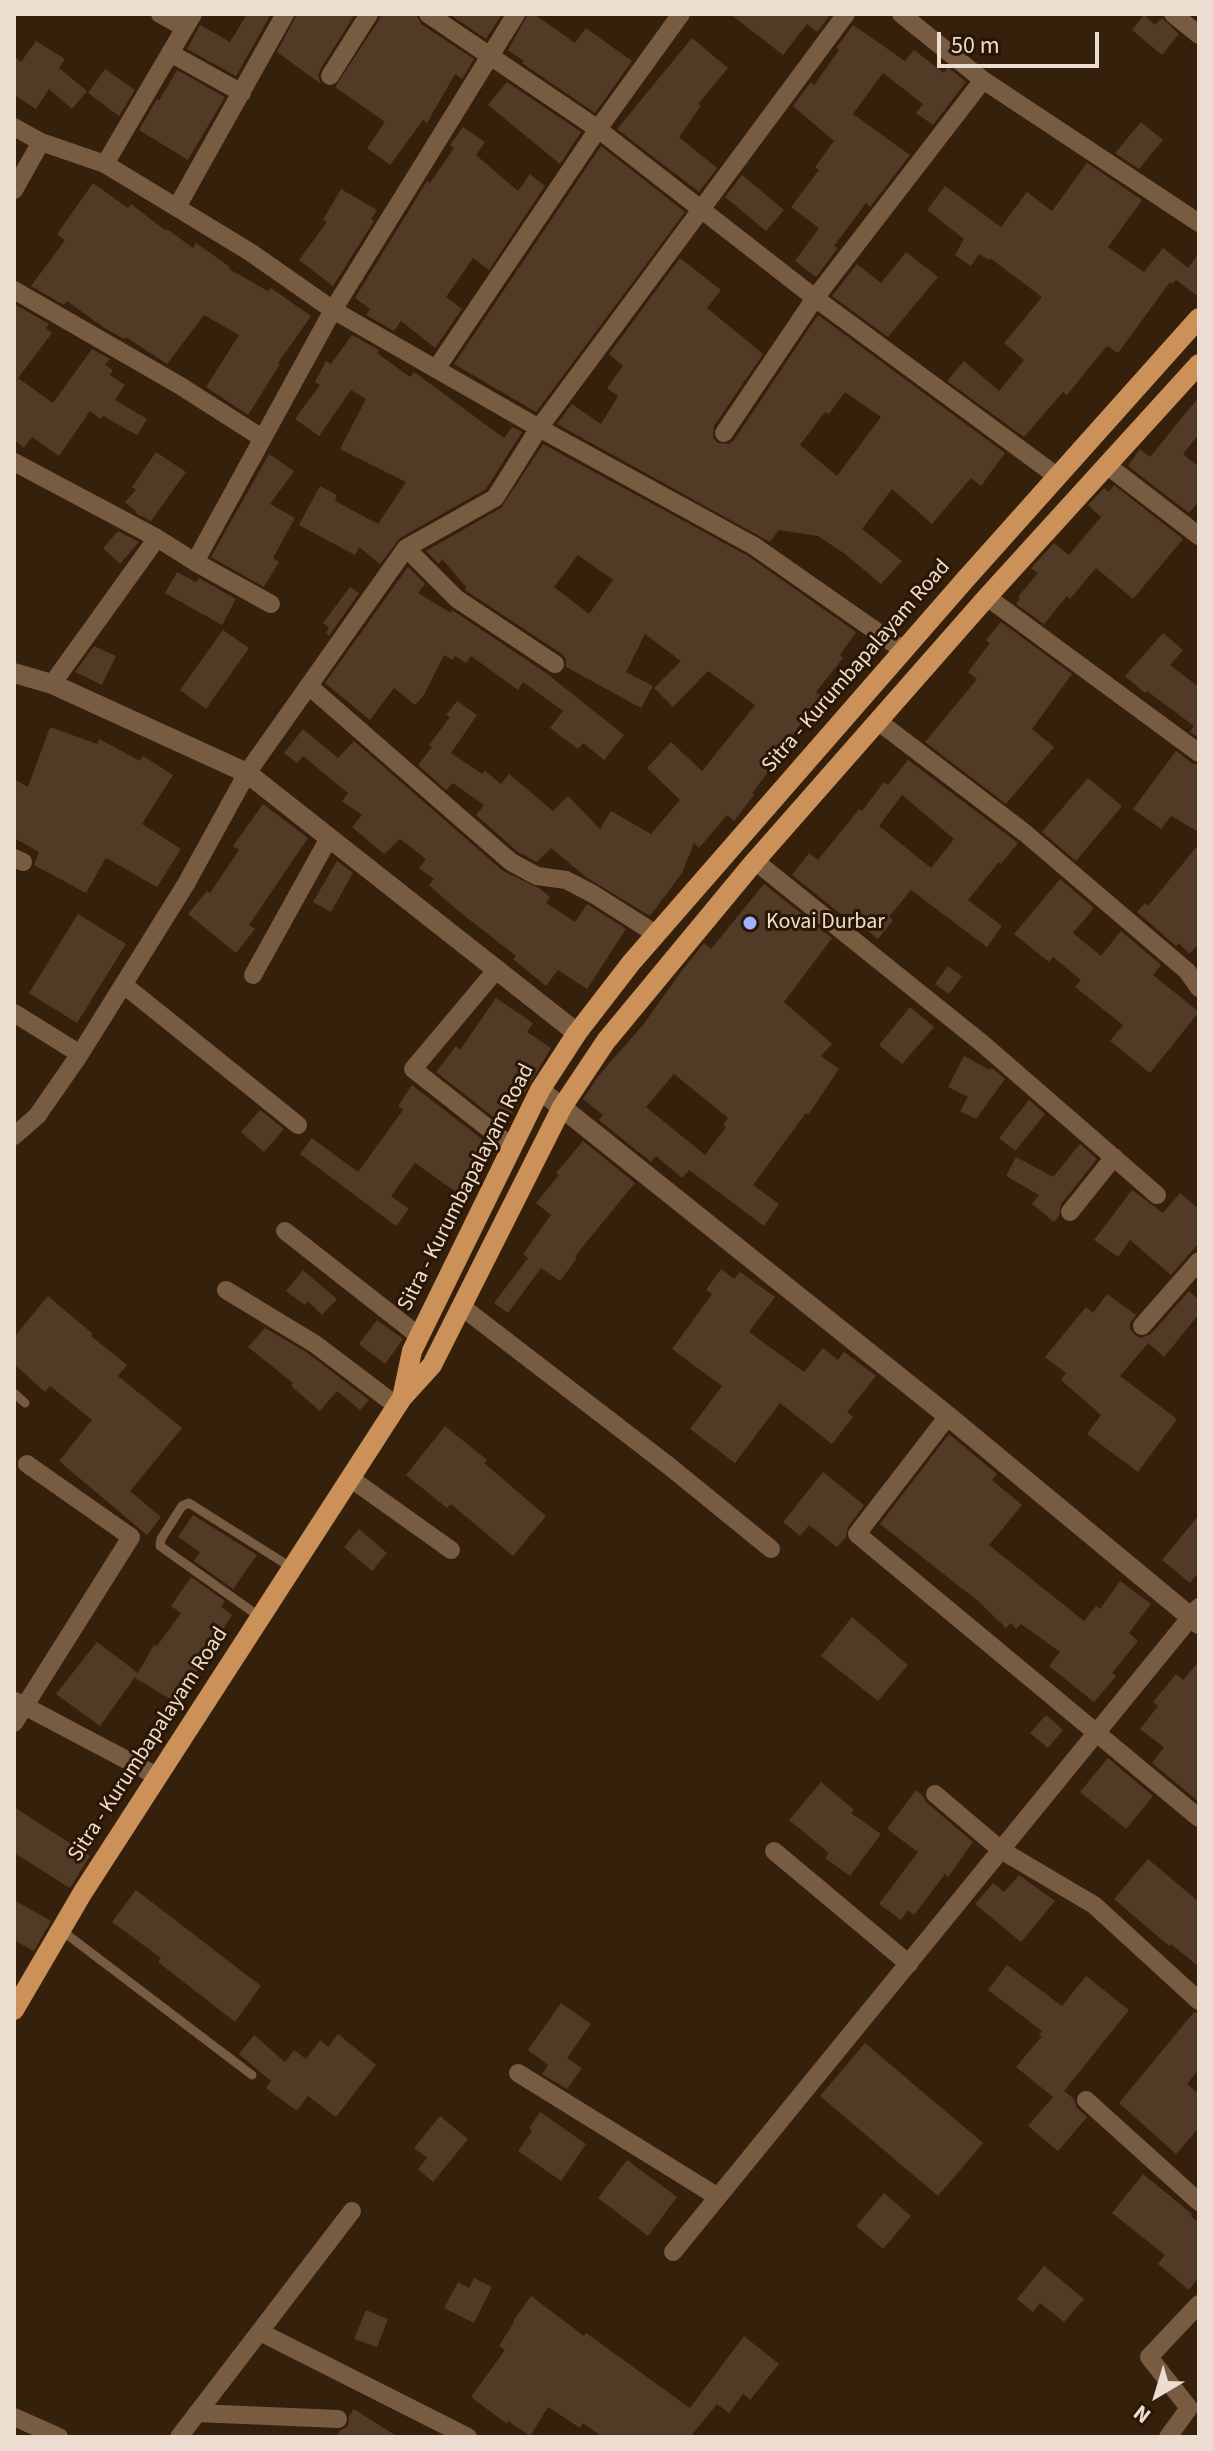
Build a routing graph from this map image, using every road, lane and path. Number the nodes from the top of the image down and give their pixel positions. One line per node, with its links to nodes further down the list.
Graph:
1 (160, 14): 10 (street)
2 (285, 14): 16 (street)
3 (369, 14): 14 (street)
4 (428, 14): 13 (street)
5 (516, 14): 13 (street)
6 (681, 14): 18 (street)
7 (846, 14): 23 (street)
8 (901, 14): 15 (street)
9 (1173, 14): 11 (street)
10 (189, 21): 12 (street)
11 (1199, 35)
12 (170, 53): 16 (street); 20 (street)
13 (490, 54): 18 (street); 27 (street)
14 (330, 76)
15 (983, 80): 24 (street); 26 (street)
16 (242, 93): 22 (street)
17 (14, 127): 19 (street)
18 (598, 129): 23 (street); 30 (street)
19 (41, 142): 20 (street); 21 (street)
20 (105, 164): 22 (street)
21 (14, 190)
22 (177, 207): 27 (street)
23 (701, 209): 26 (street); 31 (street)
24 (1199, 223)
25 (14, 290): 33 (street)
26 (815, 298): 32 (street); 36 (street)
27 (333, 310): 30 (street); 33 (street)
28 (1199, 318): 36 (main road, Sitra - Kurumbapalayam Road)
29 (1199, 364): 35 (main road)
30 (436, 369): 31 (street)
31 (539, 428): 39 (street); 43 (street)
32 (724, 433)
33 (262, 438): 40 (street)
34 (14, 462): 38 (street)
35 (1108, 466): 37 (street); 41 (main road)
36 (1058, 477): 43 (main road, Sitra - Kurumbapalayam Road)
37 (1199, 536)
38 (157, 538): 40 (street); 46 (street)
39 (406, 548): 44 (street); 47 (street)
40 (195, 562): 42 (street)
41 (987, 597): 48 (main road); 49 (street)
42 (271, 604)
43 (903, 650): 53 (main road, Sitra - Kurumbapalayam Road)
44 (555, 664)
45 (14, 673): 46 (street)
46 (52, 684): 50 (street)
47 (310, 687): 50 (street); 53 (street)
48 (879, 722): 52 (main road); 57 (street)
49 (1199, 753)
50 (247, 773): 51 (street); 56 (street)
51 (329, 838): 54 (street); 55 (street)
52 (755, 861): 62 (main road); 66 (street)
53 (656, 934): 59 (main road, Sitra - Kurumbapalayam Road)
54 (497, 969): 59 (street); 65 (street)
55 (253, 975)
56 (124, 985): 60 (street); 63 (street)
57 (1199, 988)
58 (14, 1013): 60 (street)
59 (577, 1033): 61 (main road, Sitra - Kurumbapalayam Road)
60 (80, 1054): 64 (street)
61 (540, 1090): 62 (street); 65 (main road, Sitra - Kurumbapalayam Road)
62 (562, 1107): 72 (main road); 78 (street)
63 (298, 1125)
64 (14, 1136)
65 (512, 1147): 74 (main road, Sitra - Kurumbapalayam Road)
66 (1114, 1157): 67 (street); 68 (street)
67 (1157, 1195)
68 (1070, 1212)
69 (285, 1231): 74 (street)
70 (1199, 1261): 73 (street)
71 (226, 1290): 76 (street)
72 (462, 1307): 76 (main road); 81 (street)
73 (1142, 1326)
74 (419, 1336): 76 (main road, Sitra - Kurumbapalayam Road)
75 (14, 1393): 77 (lane)
76 (400, 1402): 80 (main road, Sitra - Kurumbapalayam Road)
77 (25, 1403)
78 (948, 1416): 84 (street); 88 (street)
79 (27, 1464): 86 (street)
80 (350, 1478): 82 (street); 83 (main road, Sitra - Kurumbapalayam Road)
81 (771, 1549)
82 (451, 1550)
83 (292, 1568): 85 (main road, Sitra - Kurumbapalayam Road); 85 (lane)
84 (1196, 1616): 88 (street)
85 (260, 1617): 89 (main road, Sitra - Kurumbapalayam Road)
86 (20, 1703): 87 (street); 89 (street)
87 (14, 1723)
88 (1096, 1733): 91 (street); 92 (street)
89 (157, 1776): 94 (main road, Sitra - Kurumbapalayam Road)
90 (935, 1794): 92 (street)
91 (1199, 1818)
92 (1001, 1850): 95 (street); 96 (street)
93 (774, 1851): 95 (street)
94 (61, 1930): 97 (main road, Sitra - Kurumbapalayam Road); 99 (lane)
95 (909, 1964): 101 (street)
96 (1199, 2001)
97 (14, 2010)
98 (518, 2073): 101 (street)
99 (252, 2075)
100 (1086, 2100): 102 (street)
101 (718, 2197): 104 (street)
102 (1199, 2202)
103 (352, 2211): 106 (street)
104 (673, 2252)
105 (1199, 2304): 113 (street)
106 (260, 2332): 107 (street); 112 (street)
107 (197, 2413): 109 (street); 111 (street)
108 (14, 2417): 110 (street)
109 (338, 2419)
110 (59, 2437)
111 (179, 2437)
112 (468, 2437)
113 (1168, 2437)

